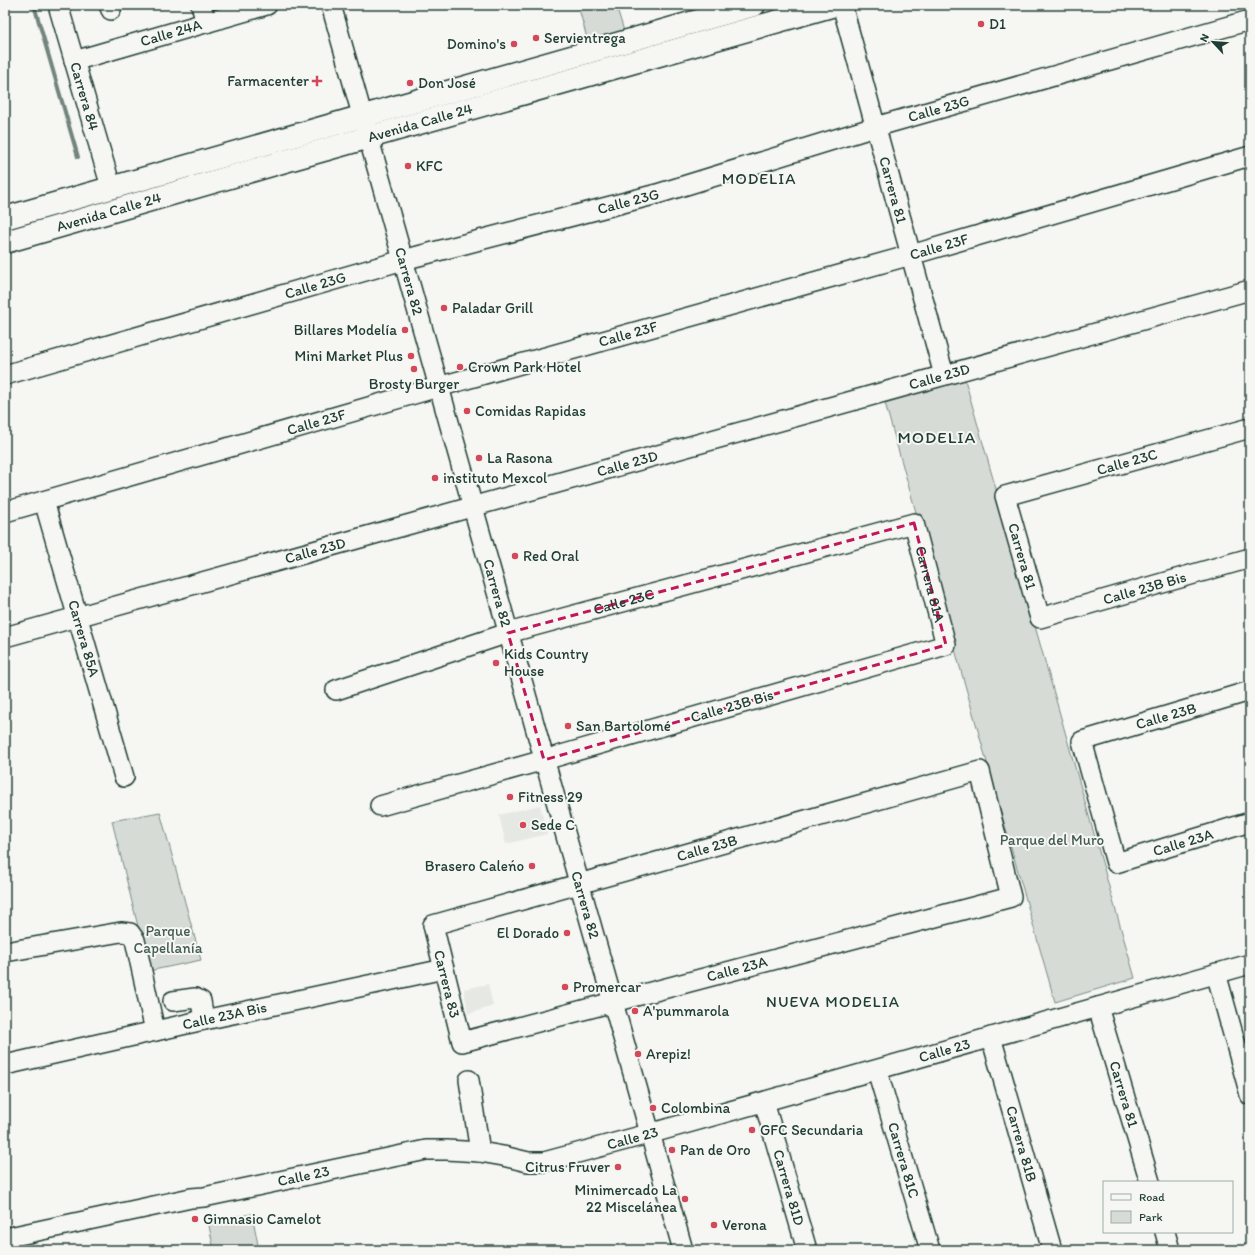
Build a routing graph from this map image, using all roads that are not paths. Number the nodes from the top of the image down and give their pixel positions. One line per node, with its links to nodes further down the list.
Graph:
1 (58, 5): 9 (street, Carrera 84)
2 (267, 5): 7 (street, Calle 24A)
3 (331, 5): 10 (street, Carrera 82)
4 (754, 5): 10 (main road, Avenida Calle 24)
5 (835, 5): 12 (main road, Avenida Calle 24)
6 (842, 5): 11 (street, Carrera 81)
7 (204, 14): 9 (street, Calle 24A)
8 (1250, 20): 11 (street, Calle 23G)
9 (74, 61): 14 (street, Carrera 84)
10 (362, 117): 12 (street, Carrera 82); 14 (main road, Avenida Calle 24)
11 (876, 127): 17 (street, Carrera 81); 18 (street, Calle 23G)
12 (368, 138): 16 (main road, Avenida Calle 24); 18 (street, Carrera 82)
13 (1250, 156): 17 (street, Calle 23F)
14 (111, 187): 15 (main road, Avenida Calle 24)
15 (5, 218)
16 (5, 242)
17 (911, 255): 21 (street, Carrera 81); 22 (street, Calle 23F)
18 (403, 260): 20 (street, Calle 23G); 22 (street, Carrera 82)
19 (1250, 290): 21 (street, Calle 23D)
20 (5, 375)
21 (944, 375): 26 (street, Calle 23D)
22 (438, 387): 25 (street, Calle 23F); 26 (street, Carrera 82)
23 (1250, 428): 24 (street, Calle 23C)
24 (1005, 496): 31 (street, Carrera 81)
25 (44, 500): 27 (street, Calle 23F); 30 (street, Carrera 85A)
26 (472, 506): 30 (street, Calle 23D); 32 (street, Carrera 82)
27 (5, 512)
28 (914, 523): 32 (street, Calle 23C); 34 (street, Carrera 81A)
29 (1250, 558): 31 (street, Calle 23B Bis)
30 (77, 617): 33 (street, Calle 23D); 38 (street, Carrera 85A)
31 (1040, 618)
32 (508, 634): 35 (street, Calle 23C); 37 (street, Carrera 82)
33 (5, 637)
34 (946, 645): 37 (street, Calle 23B Bis)
35 (336, 690)
36 (1250, 691): 41 (street, Calle 23B)
37 (544, 760): 39 (street, Calle 23B Bis); 42 (street, Carrera 82)
38 (124, 777)
39 (380, 806)
40 (1250, 822): 41 (street, Calle 23A)
41 (1116, 864)
42 (579, 884): 43 (street, Calle 23B); 44 (street, Calle 23B); 50 (street, Carrera 82)
43 (1011, 897): 50 (street, Calle 23A)
44 (433, 925): 47 (street, Carrera 83)
45 (5, 952): 53 (street)
46 (1250, 964): 48 (street, Calle 23)
47 (444, 968): 52 (street, Calle 23A Bis); 55 (street, Carrera 83)
48 (1216, 973): 51 (street, Calle 23); 59 (street)
49 (173, 1001): 52 (street)
50 (612, 1002): 55 (street, Calle 23A); 61 (street, Carrera 82)
51 (1098, 1007): 54 (street, Calle 23); 63 (street, Carrera 81)
52 (204, 1020): 53 (street, Calle 23A Bis)
53 (155, 1031): 56 (street, Calle 23A Bis)
54 (991, 1037): 57 (street, Calle 23); 69 (street, Carrera 81B)
55 (462, 1042)
56 (6, 1061)
57 (877, 1070): 60 (street, Calle 23); 68 (street, Carrera 81C)
58 (469, 1080): 62 (street)
59 (1250, 1095)
60 (764, 1102): 61 (street, Calle 23); 67 (street, Carrera 81D)
61 (650, 1134): 62 (street, Calle 23); 66 (street, Carrera 82)
62 (480, 1152): 65 (street, Calle 23)
63 (1150, 1181)
64 (1164, 1233): 70 (street)
65 (5, 1238)
66 (683, 1250)
67 (807, 1250)
68 (930, 1250)
69 (1052, 1250)
70 (1170, 1250)

